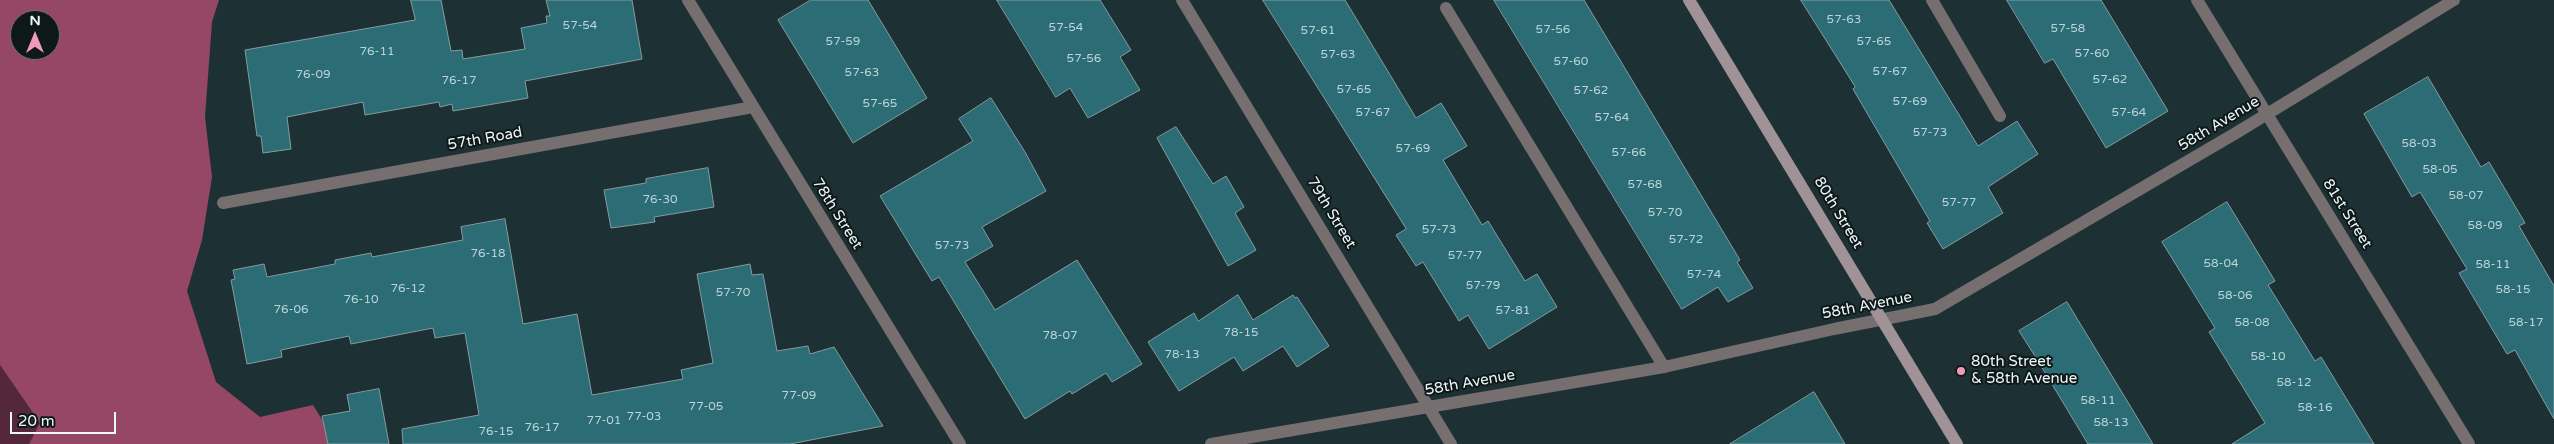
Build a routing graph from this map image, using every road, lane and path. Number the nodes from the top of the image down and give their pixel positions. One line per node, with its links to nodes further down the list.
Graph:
1 (688, 0): 8 (street, 78th Street)
2 (1182, 0): 14 (street, 79th Street)
3 (1689, 0): 12 (street, 80th Street)
4 (1932, 0): 10 (street)
5 (2197, 0): 9 (street, 81st Street)
6 (2454, 0): 9 (street, 58th Avenue)
7 (1446, 8): 13 (street)
8 (753, 107): 11 (street, 57th Road); 15 (street, 78th Street)
9 (2267, 114): 12 (street, 58th Avenue); 19 (street, 81st Street)
10 (2000, 116)
11 (223, 203)
12 (1882, 320): 13 (street, 58th Avenue); 18 (street, 80th Street)
13 (1664, 367): 14 (street, 58th Avenue)
14 (1429, 406): 16 (street, 58th Avenue); 17 (street, 79th Street)
15 (960, 444)
16 (1211, 444)
17 (1451, 444)
18 (1957, 444)
19 (2469, 444)

